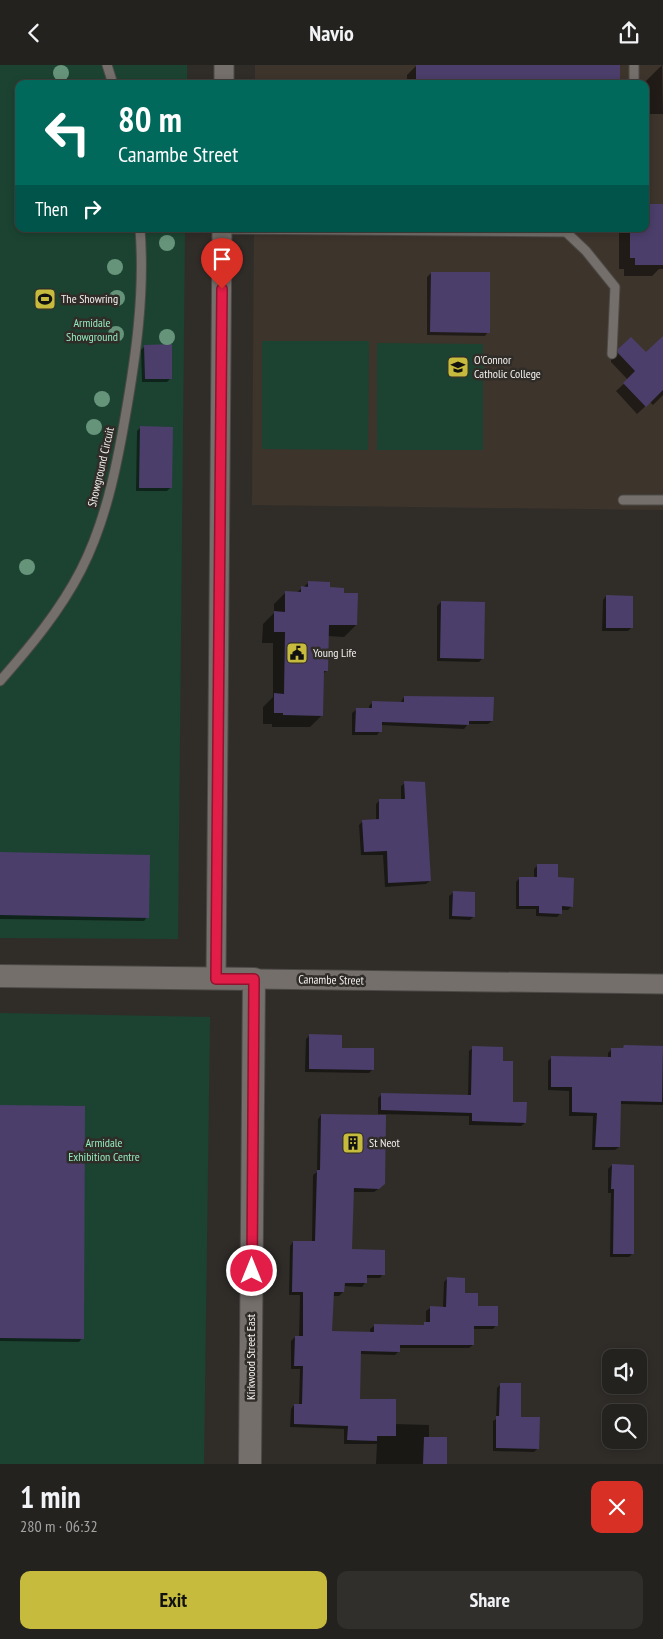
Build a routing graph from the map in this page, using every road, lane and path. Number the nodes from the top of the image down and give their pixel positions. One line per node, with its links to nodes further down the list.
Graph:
1 (107, 65): 4 (lane)
2 (224, 65): 5 (street)
3 (634, 65): 6 (lane)
4 (112, 80)
5 (224, 80)
6 (634, 80)
7 (140, 232): 13 (lane, Showground Circuit)
8 (222, 232): 15 (street)
9 (569, 232): 10 (lane)
10 (612, 353)
11 (623, 500): 12 (lane)
12 (663, 500)
13 (0, 681)
14 (0, 976): 15 (street, Canambe Street)
15 (216, 979): 16 (street, Canambe Street)
16 (254, 979): 17 (street, Canambe Street); 18 (street, Kirkwood Street East)
17 (663, 984)
18 (250, 1464)

